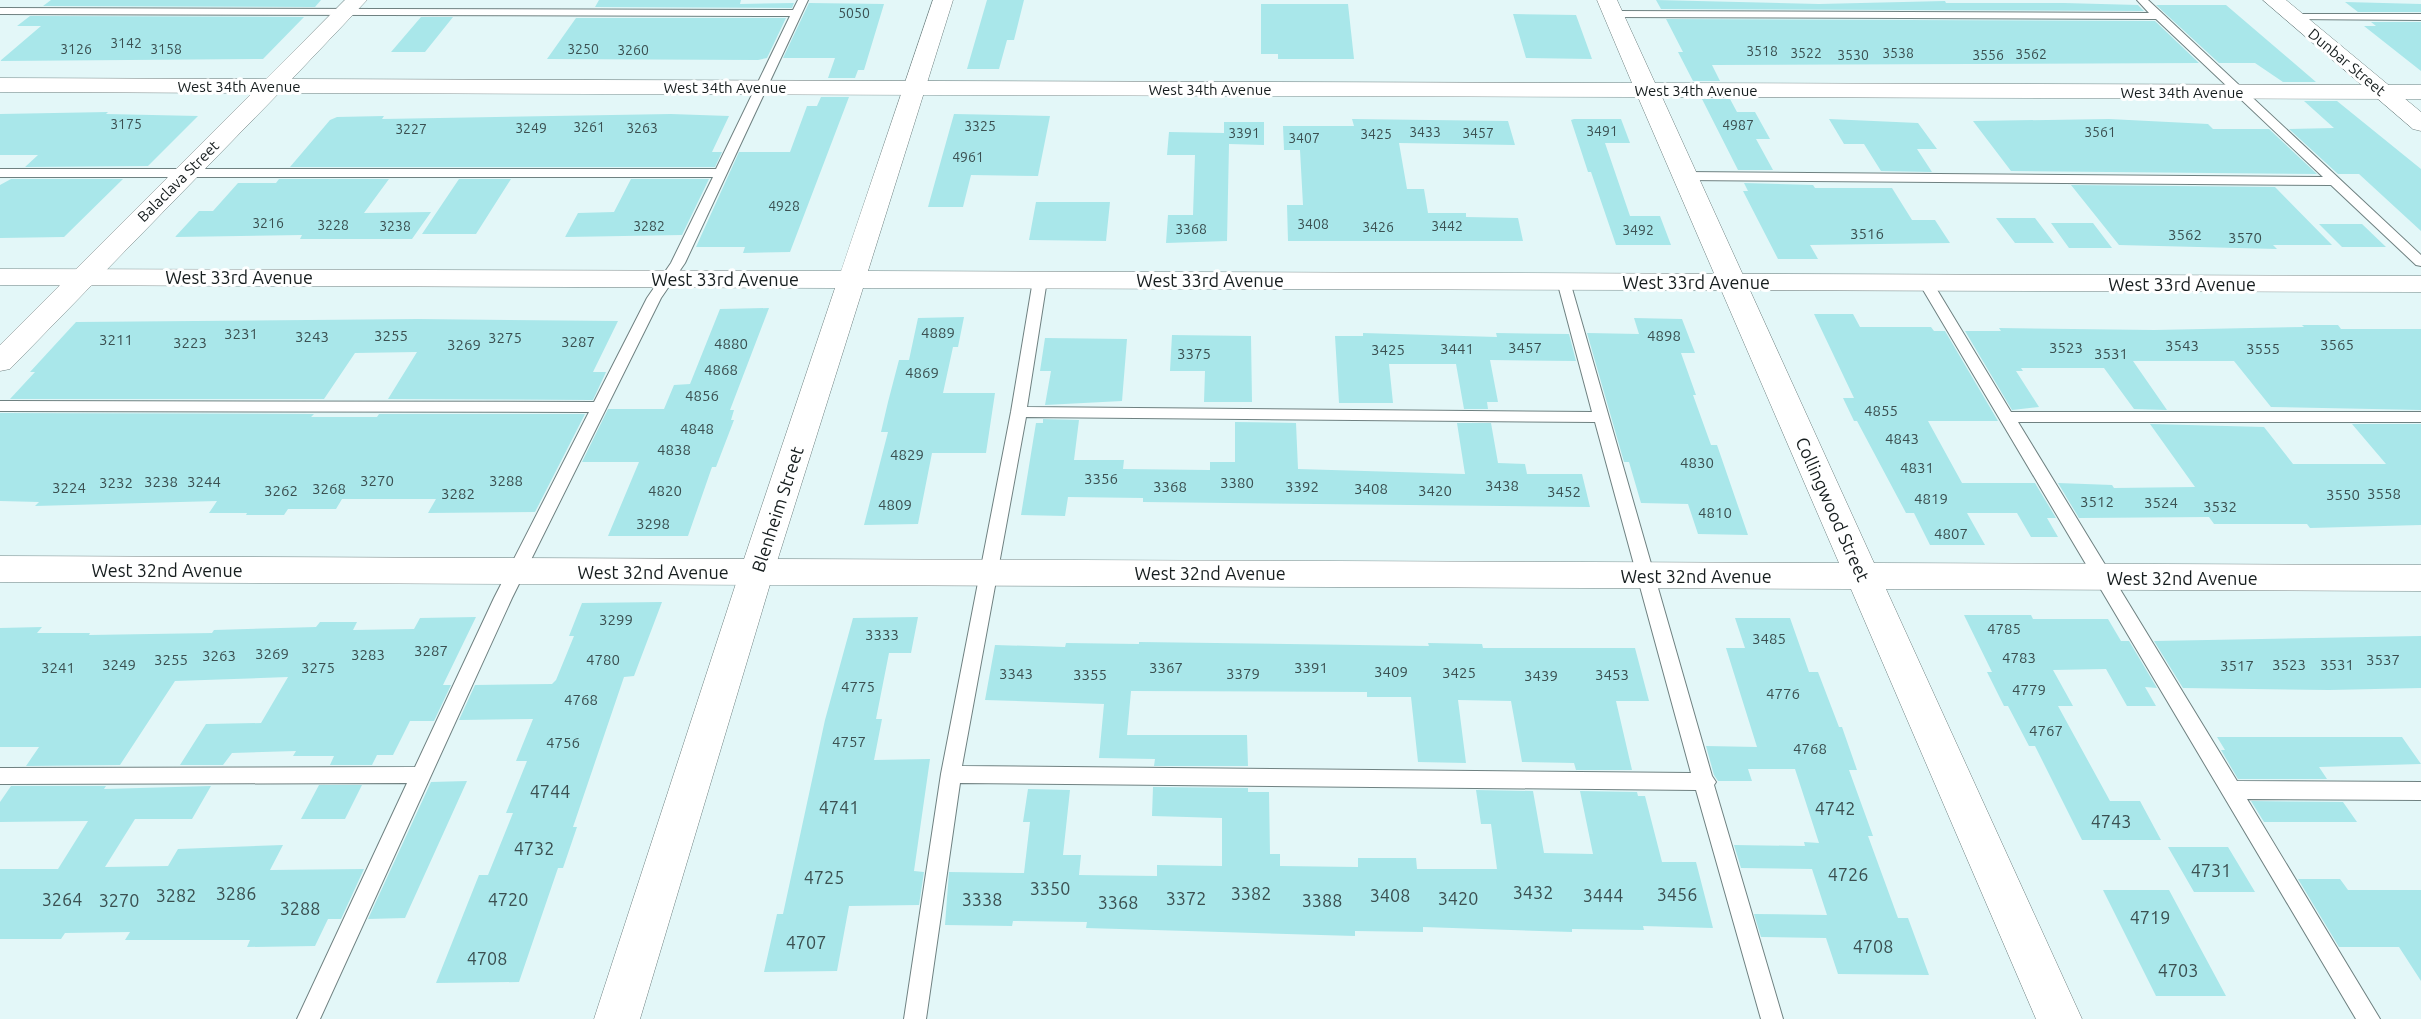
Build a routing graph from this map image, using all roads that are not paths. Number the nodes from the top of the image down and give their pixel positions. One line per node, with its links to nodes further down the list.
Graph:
1 (943, 0): 14 (street, Blenheim Street)
2 (2142, 0): 8 (lane)
3 (2273, 0): 9 (street, Dunbar Street)
4 (351, 5): 5 (lane); 7 (lane); 12 (street, Balaclava Street)
5 (800, 7): 13 (lane)
6 (1610, 7): 8 (lane); 15 (street, Collingwood Street)
7 (0, 11)
8 (2159, 16): 16 (lane)
9 (2294, 17): 10 (lane); 17 (street, Dunbar Street)
10 (2421, 17)
11 (0, 85): 12 (street, West 34th Avenue)
12 (272, 86): 13 (street, West 34th Avenue); 21 (street, Balaclava Street)
13 (762, 86): 14 (street, West 34th Avenue); 22 (lane)
14 (915, 88): 15 (street, West 34th Avenue); 28 (street, Blenheim Street)
15 (1649, 90): 16 (street, West 34th Avenue); 23 (street, Collingwood Street)
16 (2241, 92): 17 (street, West 34th Avenue); 24 (lane)
17 (2383, 92): 18 (street, West 34th Avenue); 19 (street, Dunbar Street)
18 (2421, 92)
19 (2421, 124)
20 (0, 173): 21 (lane)
21 (186, 173): 22 (lane); 26 (street, Balaclava Street)
22 (721, 173): 27 (lane)
23 (1684, 176): 24 (lane); 32 (street, Collingwood Street)
24 (2335, 181): 29 (lane)
25 (0, 277): 26 (street, West 33rd Avenue)
26 (84, 277): 27 (street, West 33rd Avenue); 34 (street, Balaclava Street)
27 (667, 279): 28 (street, West 33rd Avenue); 36 (lane)
28 (851, 279): 30 (street, West 33rd Avenue); 42 (street, Blenheim Street)
29 (2420, 279): 33 (street, West 33rd Avenue)
30 (1041, 280): 31 (street, West 33rd Avenue); 37 (lane)
31 (1564, 281): 32 (street, West 33rd Avenue); 38 (lane)
32 (1733, 282): 33 (street, West 33rd Avenue); 46 (street, Collingwood Street)
33 (1926, 283): 39 (lane)
34 (0, 362)
35 (0, 406): 36 (lane)
36 (599, 407): 44 (lane)
37 (1019, 412): 38 (lane); 43 (lane)
38 (1601, 417): 45 (lane)
39 (2006, 417): 40 (lane); 47 (lane)
40 (2421, 417)
41 (0, 568): 44 (street, West 32nd Avenue)
42 (757, 572): 43 (street, West 32nd Avenue); 44 (street, West 32nd Avenue); 56 (street, Blenheim Street)
43 (989, 572): 45 (street, West 32nd Avenue); 49 (lane)
44 (516, 573): 50 (lane)
45 (1644, 575): 46 (street, West 32nd Avenue); 52 (lane)
46 (1863, 576): 47 (street, West 32nd Avenue); 59 (street, Collingwood Street)
47 (2102, 578): 48 (street, West 32nd Avenue); 53 (lane)
48 (2421, 578)
49 (951, 774): 52 (lane); 57 (lane)
50 (420, 775): 51 (lane); 55 (lane)
51 (0, 776)
52 (1706, 782): 58 (lane)
53 (2230, 790): 54 (lane); 60 (lane)
54 (2421, 790)
55 (308, 1019)
56 (617, 1019)
57 (915, 1019)
58 (1772, 1019)
59 (2059, 1019)
60 (2369, 1019)

